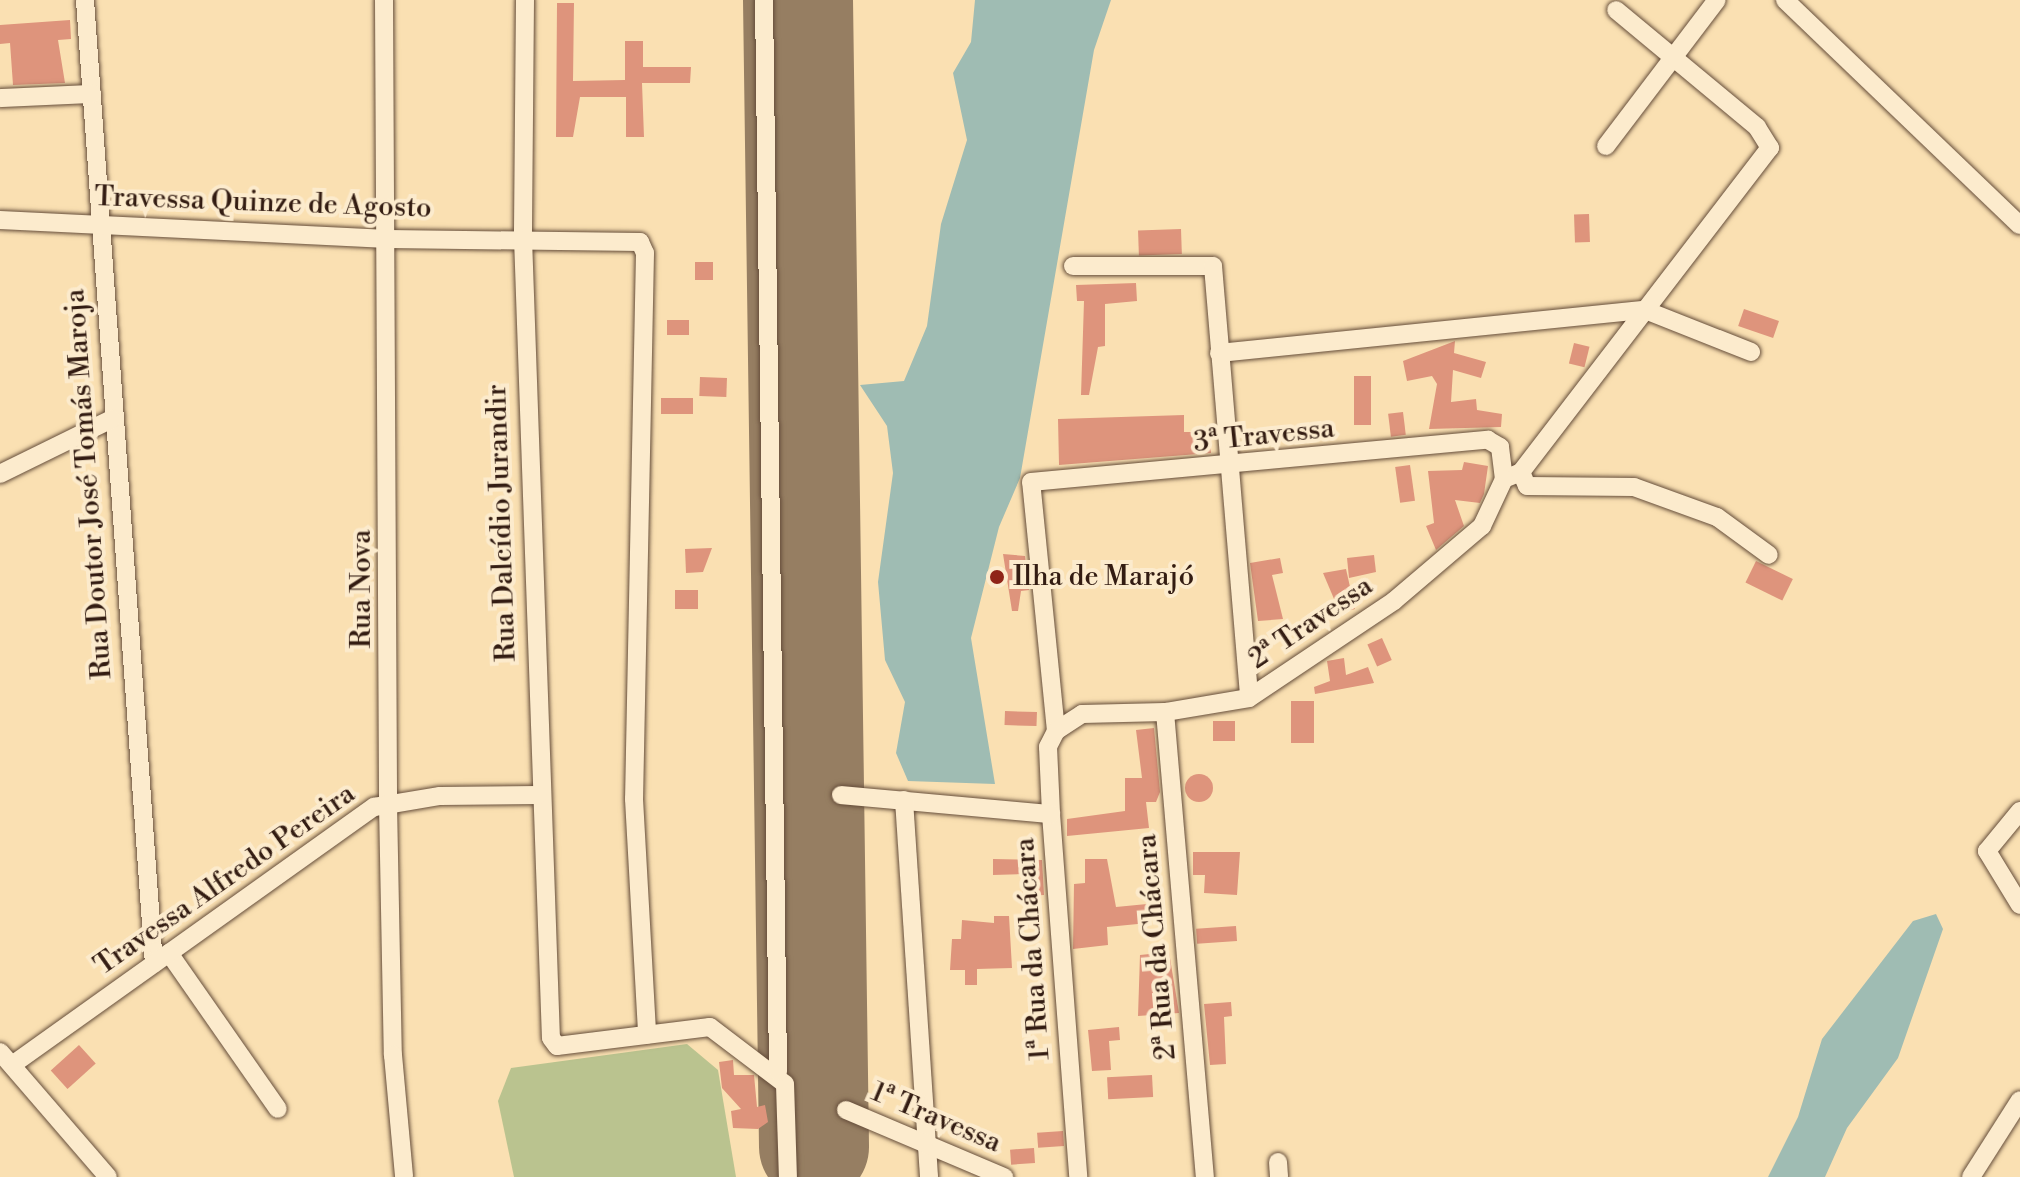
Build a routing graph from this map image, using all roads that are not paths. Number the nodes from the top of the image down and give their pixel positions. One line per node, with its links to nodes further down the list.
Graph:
1 (85, 0): 9 (street, Rua Doutor José Tomás Maroja)
2 (384, 0): 16 (street, Rua Nova)
3 (525, 0): 15 (street, Rua Dalcídio Jurandir)
4 (764, 0): 40 (street)
5 (1717, 0): 8 (street)
6 (1785, 0): 14 (street)
7 (1616, 10): 8 (street)
8 (1674, 57): 11 (street); 18 (street, 2ª Travessa)
9 (92, 94): 10 (street); 13 (street, Rua Doutor José Tomás Maroja)
10 (0, 98)
11 (1606, 146)
12 (0, 220): 13 (street, Travessa Quinze de Agosto)
13 (100, 225): 16 (street, Travessa Quinze de Agosto); 21 (street, Rua Doutor José Tomás Maroja)
14 (2020, 225)
15 (523, 238): 16 (street, Travessa Quinze de Agosto); 30 (street, Rua Dalcídio Jurandir); 38 (street, Travessa Quinze de Agosto)
16 (388, 239): 33 (street, Rua Nova)
17 (1073, 266): 20 (street)
18 (1645, 310): 19 (street); 20 (street); 24 (street, 2ª Travessa)
19 (1751, 352)
20 (1219, 353): 22 (street)
21 (112, 419): 23 (street); 37 (street, Rua Doutor José Tomás Maroja)
22 (1226, 469): 24 (street, 3ª Travessa); 25 (street, 3ª Travessa); 27 (street)
23 (0, 474)
24 (1512, 476): 26 (street); 27 (street, 2ª Travessa)
25 (1031, 482): 29 (street, 1ª Rua da Chácara)
26 (1769, 555)
27 (1249, 698): 28 (street, 2ª Travessa)
28 (1165, 712): 29 (street, 2ª Travessa); 51 (street, 2ª Rua da Chácara)
29 (1060, 726): 35 (street, 1ª Rua da Chácara)
30 (538, 795): 33 (street, Travessa Alfredo Pereira); 38 (street, Rua Dalcídio Jurandir)
31 (841, 795): 32 (street)
32 (904, 800): 35 (street); 44 (street)
33 (388, 804): 37 (street, Travessa Alfredo Pereira); 46 (street, Rua Nova)
34 (2020, 811): 36 (street)
35 (1051, 814): 50 (street, 1ª Rua da Chácara)
36 (2020, 905)
37 (161, 958): 39 (street, Travessa Alfredo Pereira); 42 (street)
38 (647, 1035): 40 (street)
39 (6, 1058): 45 (street)
40 (778, 1072): 47 (street)
41 (2020, 1100): 52 (street)
42 (278, 1109)
43 (846, 1110): 44 (street, 1ª Travessa)
44 (927, 1143): 48 (street); 49 (street, 1ª Travessa)
45 (108, 1177)
46 (404, 1177)
47 (788, 1177)
48 (929, 1177)
49 (1004, 1177)
50 (1078, 1177)
51 (1205, 1177)
52 (1971, 1177)

